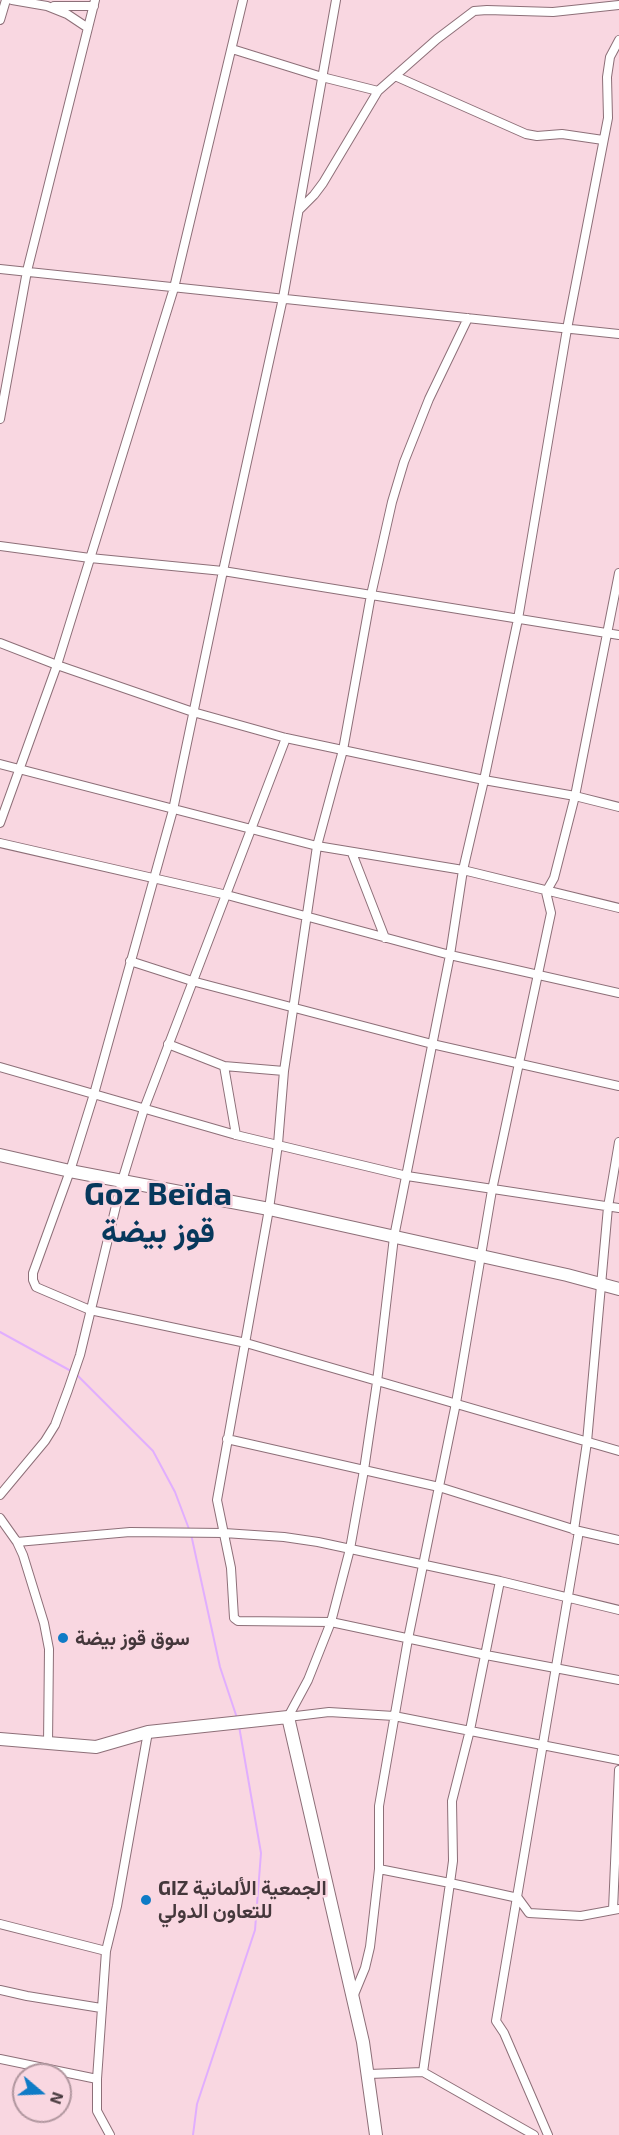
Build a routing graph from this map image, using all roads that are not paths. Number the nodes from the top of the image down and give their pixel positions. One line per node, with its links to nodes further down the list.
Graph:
1 (6, 0): 8 (street)
2 (12, 0): 7 (street)
3 (243, 0): 11 (street)
4 (336, 0): 13 (street)
5 (93, 2): 7 (street); 9 (street)
6 (619, 5): 12 (street)
7 (47, 6): 9 (street)
8 (0, 20)
9 (88, 28): 18 (street)
10 (619, 40): 15 (street)
11 (232, 49): 13 (street); 19 (street)
12 (395, 76): 14 (street); 15 (street)
13 (322, 77): 14 (street); 16 (street)
14 (378, 91): 16 (street)
15 (603, 140): 22 (street)
16 (298, 211): 20 (street)
17 (0, 268): 18 (street)
18 (27, 271): 19 (street); 24 (street)
19 (174, 288): 20 (street); 26 (street)
20 (283, 298): 21 (street); 27 (street)
21 (468, 318): 22 (street); 29 (street)
22 (567, 329): 23 (street); 30 (street)
23 (619, 334)
24 (0, 419)
25 (0, 546): 26 (street)
26 (90, 558): 27 (street); 34 (street)
27 (222, 571): 29 (street); 35 (street)
28 (619, 573): 31 (street)
29 (371, 595): 30 (street); 37 (street)
30 (518, 619): 31 (street); 40 (street)
31 (606, 633): 32 (street); 41 (street)
32 (619, 635)
33 (0, 643): 34 (street)
34 (57, 665): 35 (street); 39 (street)
35 (193, 712): 36 (street); 43 (street)
36 (286, 738): 37 (street); 45 (street)
37 (343, 750): 40 (street); 47 (street)
38 (0, 764): 39 (street)
39 (18, 769): 43 (street); 44 (street)
40 (484, 780): 41 (street); 49 (street)
41 (575, 796): 42 (street); 51 (street)
42 (619, 807)
43 (173, 810): 45 (street); 50 (street)
44 (0, 823)
45 (252, 829): 47 (street); 52 (street)
46 (0, 843): 50 (street)
47 (317, 846): 48 (street); 54 (street)
48 (352, 853): 49 (street); 55 (street)
49 (463, 870): 51 (street); 56 (street)
50 (155, 879): 52 (street); 57 (street)
51 (546, 892): 53 (street); 58 (street)
52 (227, 895): 54 (street); 59 (street)
53 (619, 908)
54 (308, 916): 55 (street); 61 (street)
55 (385, 938): 56 (street)
56 (450, 955): 58 (street); 63 (street)
57 (130, 961): 59 (street); 69 (street)
58 (538, 976): 60 (street); 64 (street)
59 (192, 981): 61 (street); 62 (street)
60 (619, 993)
61 (294, 1008): 63 (street); 67 (street)
62 (168, 1044): 65 (street); 70 (street)
63 (432, 1044): 64 (street); 76 (street)
64 (518, 1064): 68 (street); 78 (street)
65 (224, 1066): 67 (street); 71 (street)
66 (0, 1067): 69 (street)
67 (284, 1071): 73 (street)
68 (619, 1086)
69 (94, 1094): 70 (street); 75 (street)
70 (144, 1109): 71 (street); 77 (street)
71 (236, 1135): 73 (street)
72 (619, 1142): 79 (street)
73 (278, 1144): 76 (street); 81 (street)
74 (0, 1155): 75 (main road)
75 (70, 1172): 77 (main road); 86 (street)
76 (407, 1176): 78 (street); 82 (street)
77 (122, 1180): 81 (main road); 86 (street)
78 (492, 1190): 79 (street); 83 (street)
79 (609, 1207): 80 (street); 84 (street)
80 (619, 1208)
81 (269, 1209): 82 (main road); 87 (street)
82 (394, 1237): 83 (main road); 88 (street)
83 (481, 1256): 84 (main road); 89 (street)
84 (601, 1285): 85 (main road); 91 (street)
85 (619, 1289)
86 (90, 1310): 87 (street); 95 (street)
87 (246, 1342): 88 (street); 90 (street)
88 (377, 1382): 89 (street); 93 (street)
89 (456, 1403): 91 (street); 94 (street)
90 (227, 1439): 93 (street); 98 (street)
91 (587, 1442): 92 (street); 97 (street)
92 (619, 1451)
93 (364, 1470): 94 (street); 101 (street)
94 (439, 1487): 97 (street); 102 (street)
95 (0, 1495)
96 (0, 1518): 100 (street)
97 (576, 1531): 99 (street); 104 (street)
98 (224, 1533): 100 (street); 101 (street); 106 (street)
99 (619, 1540)
100 (17, 1542): 116 (street)
101 (350, 1548): 102 (street); 106 (street)
102 (422, 1565): 103 (street); 107 (street)
103 (500, 1581): 104 (street); 108 (street)
104 (568, 1598): 105 (street); 109 (street)
105 (619, 1610)
106 (332, 1622): 107 (street); 112 (street)
107 (408, 1639): 108 (street); 111 (street)
108 (486, 1655): 109 (street); 113 (street)
109 (554, 1668): 110 (street); 117 (street)
110 (619, 1680)
111 (394, 1716): 112 (street); 113 (street); 120 (street)
112 (288, 1717): 114 (main road); 127 (main road)
113 (470, 1730): 117 (street); 121 (street)
114 (148, 1732): 116 (main road); 125 (street)
115 (0, 1739): 116 (main road)
116 (48, 1744)
117 (543, 1745): 118 (street); 122 (street)
118 (619, 1760)
119 (619, 1770): 123 (street)
120 (379, 1869): 121 (street); 127 (street)
121 (450, 1883): 122 (street); 130 (street)
122 (518, 1898): 123 (street); 136 (street)
123 (616, 1909)
124 (0, 1924): 125 (street)
125 (106, 1951): 128 (street)
126 (0, 1990): 128 (street)
127 (353, 1997): 131 (main road)
128 (101, 2008): 132 (street)
129 (0, 2059): 132 (street)
130 (423, 2072): 131 (street); 135 (street)
131 (369, 2074): 134 (main road)
132 (97, 2079): 133 (street)
133 (110, 2135)
134 (376, 2135)
135 (534, 2135)
136 (548, 2135)

